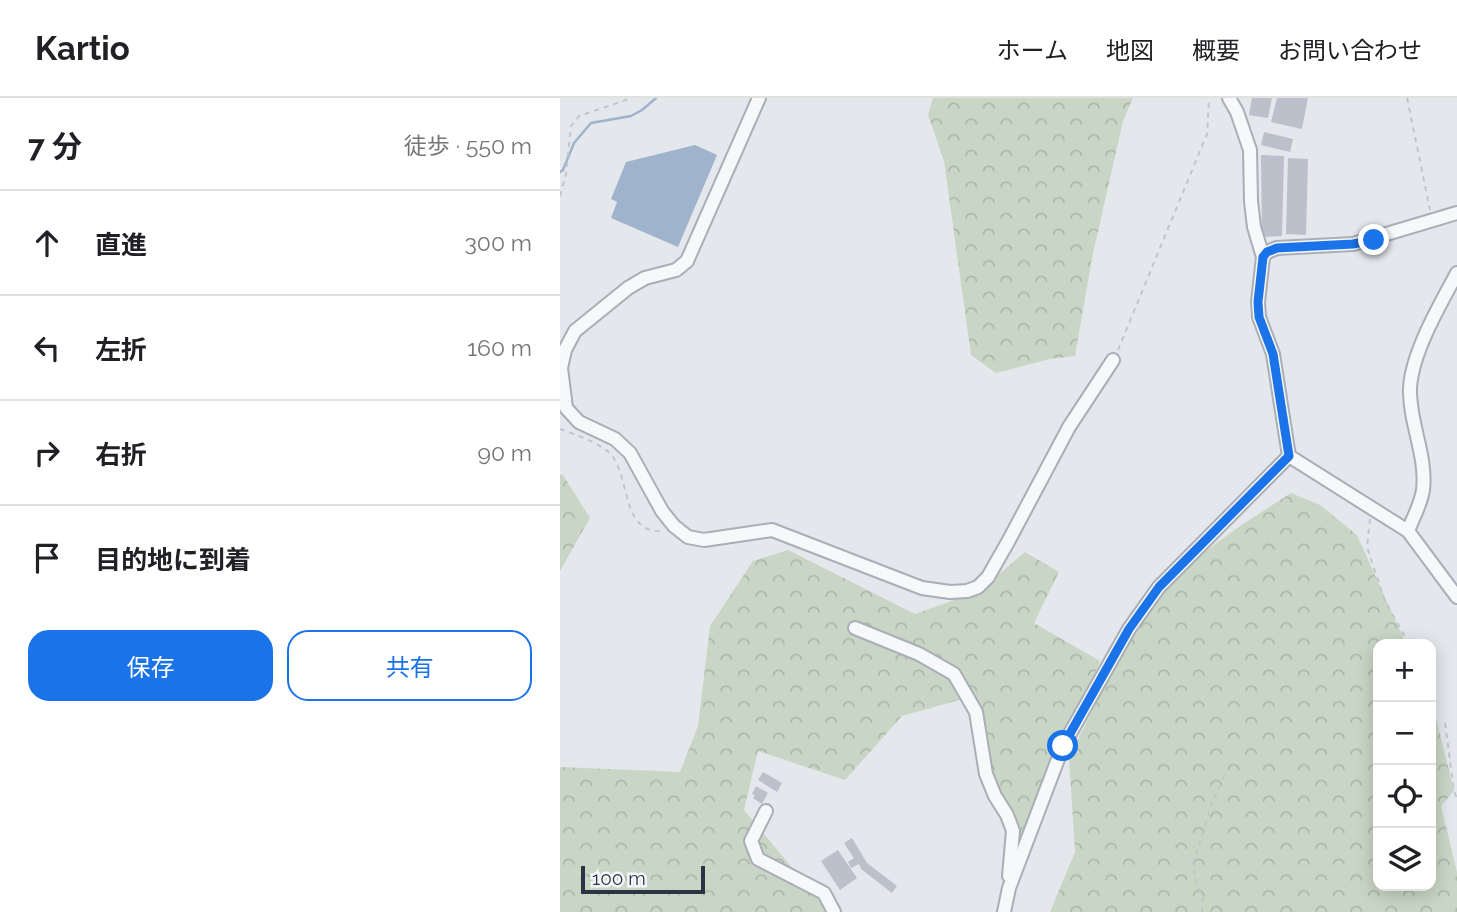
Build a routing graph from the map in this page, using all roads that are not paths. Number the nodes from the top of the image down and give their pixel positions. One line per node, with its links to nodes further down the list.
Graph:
1 (759, 98): 6 (street)
2 (1229, 98): 4 (street)
3 (1457, 213): 4 (street)
4 (1263, 257): 7 (street)
5 (1457, 273): 8 (street)
6 (1113, 360)
7 (1289, 456): 8 (street); 12 (street)
8 (1408, 531): 9 (street)
9 (1457, 597)
10 (855, 628): 12 (street)
11 (766, 811): 13 (street)
12 (1009, 888): 14 (street)
13 (834, 912)
14 (1004, 912)

